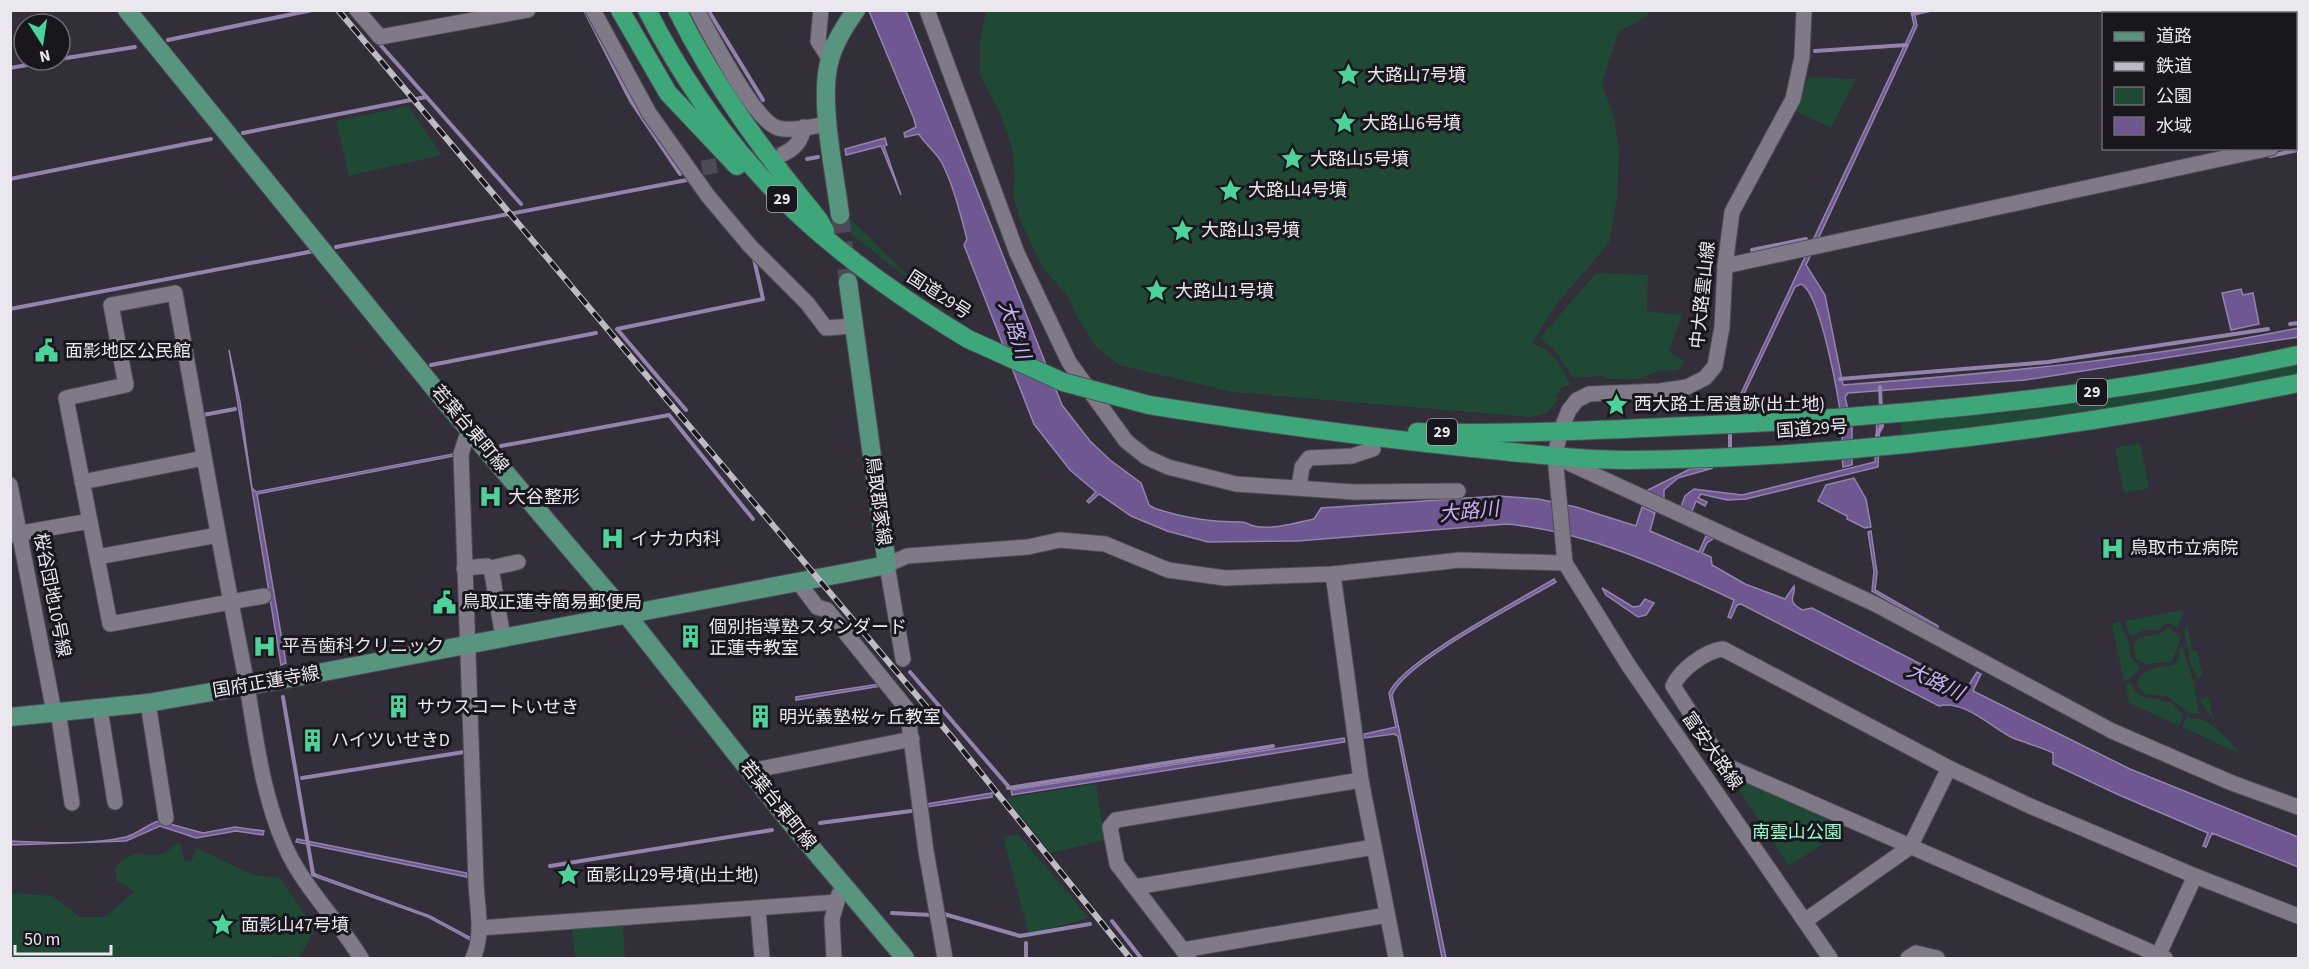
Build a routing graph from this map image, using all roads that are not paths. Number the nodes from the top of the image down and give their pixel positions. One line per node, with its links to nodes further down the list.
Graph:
1 (127, 10): 25 (main road, 若葉台東町線)
2 (357, 10): 3 (street)
3 (528, 10)
4 (593, 10): 22 (street)
5 (620, 10): 19 (highway)
6 (647, 10): 19 (highway, 国道29号 / 29)
7 (677, 10): 19 (highway)
8 (698, 10): 15 (street)
9 (821, 10): 13 (street)
10 (927, 10): 33 (street)
11 (1804, 10): 20 (street, 中大路雲山線)
12 (855, 12): 13 (main road)
13 (830, 60): 14 (main road)
14 (828, 124): 15 (street); 18 (main road)
15 (804, 127): 17 (street)
16 (2262, 150): 20 (street)
17 (783, 154)
18 (840, 215)
19 (826, 241): 26 (highway, 国道29号 / 29, bridge)
20 (1725, 266): 27 (street, 中大路雲山線)
21 (848, 282): 22 (main road, 鳥取郡家線)
22 (853, 326): 41 (main road, 鳥取郡家線)
23 (2298, 355): 27 (highway, 国道29号 / 29)
24 (2298, 383): 29 (highway, 国道29号 / 29)
25 (469, 429): 42 (street); 48 (main road, 若葉台東町線)
26 (1325, 430): 27 (highway, 国道29号 / 29); 29 (highway, 国道29号 / 29)
27 (1560, 432): 29 (street, 中大路雲山線)
28 (1373, 449): 33 (street)
29 (1555, 456): 40 (street, 中大路雲山線); 63 (street)
30 (204, 458): 31 (street); 31 (street); 37 (street)
31 (82, 482): 35 (street)
32 (10, 485): 36 (street, 桜谷団地10号線)
33 (1299, 487): 34 (street)
34 (1458, 491)
35 (90, 521): 36 (street); 38 (street)
36 (15, 534): 55 (street, 桜谷団地10号線)
37 (218, 535): 38 (street); 47 (street)
38 (97, 557): 47 (street)
39 (518, 562): 43 (street)
40 (1565, 563): 44 (street); 74 (street, 富安大路線)
41 (887, 565): 44 (street); 45 (main road, 鳥取郡家線); 51 (street)
42 (464, 568): 43 (street); 50 (street)
43 (491, 568): 49 (street)
44 (1333, 574): 60 (street)
45 (799, 583): 48 (main road, 鳥取郡家線); 57 (street)
46 (264, 596): 47 (street)
47 (230, 602): 52 (street)
48 (626, 614): 49 (main road, 国府正蓮寺線); 59 (main road, 若葉台東町線)
49 (503, 637): 50 (main road, 国府正蓮寺線)
50 (468, 644): 52 (main road, 国府正蓮寺線); 75 (street)
51 (903, 659)
52 (247, 686): 53 (main road, 国府正蓮寺線); 78 (street)
53 (148, 703): 54 (main road, 国府正蓮寺線); 64 (street)
54 (100, 709): 55 (main road, 国府正蓮寺線); 61 (street)
55 (56, 712): 56 (main road, 国府正蓮寺線); 62 (street, 桜谷団地10号線)
56 (10, 717)
57 (912, 739): 59 (street); 83 (street)
58 (1949, 768): 66 (street); 66 (street); 67 (street)
59 (750, 771): 68 (main road, 若葉台東町線)
60 (1361, 780): 65 (street); 69 (street)
61 (115, 802)
62 (72, 803)
63 (2298, 807)
64 (166, 818)
65 (1374, 847): 69 (street); 72 (street)
66 (1910, 847): 74 (street); 77 (street)
67 (2195, 876): 73 (street); 77 (street)
68 (843, 883): 70 (street); 82 (main road, 若葉台東町線)
69 (1135, 887): 76 (street)
70 (837, 902): 71 (street); 81 (street)
71 (758, 910): 75 (street); 80 (street)
72 (1387, 915): 76 (street); 84 (street)
73 (2298, 916)
74 (1806, 920): 85 (street, 富安大路線)
75 (480, 928): 79 (street)
76 (1186, 954)
77 (2160, 957)
78 (361, 958)
79 (474, 958)
80 (762, 958)
81 (834, 958)
82 (905, 958)
83 (945, 958)
84 (1396, 958)
85 (1830, 958)
86 (1908, 958): 87 (street)
87 (1937, 958)

